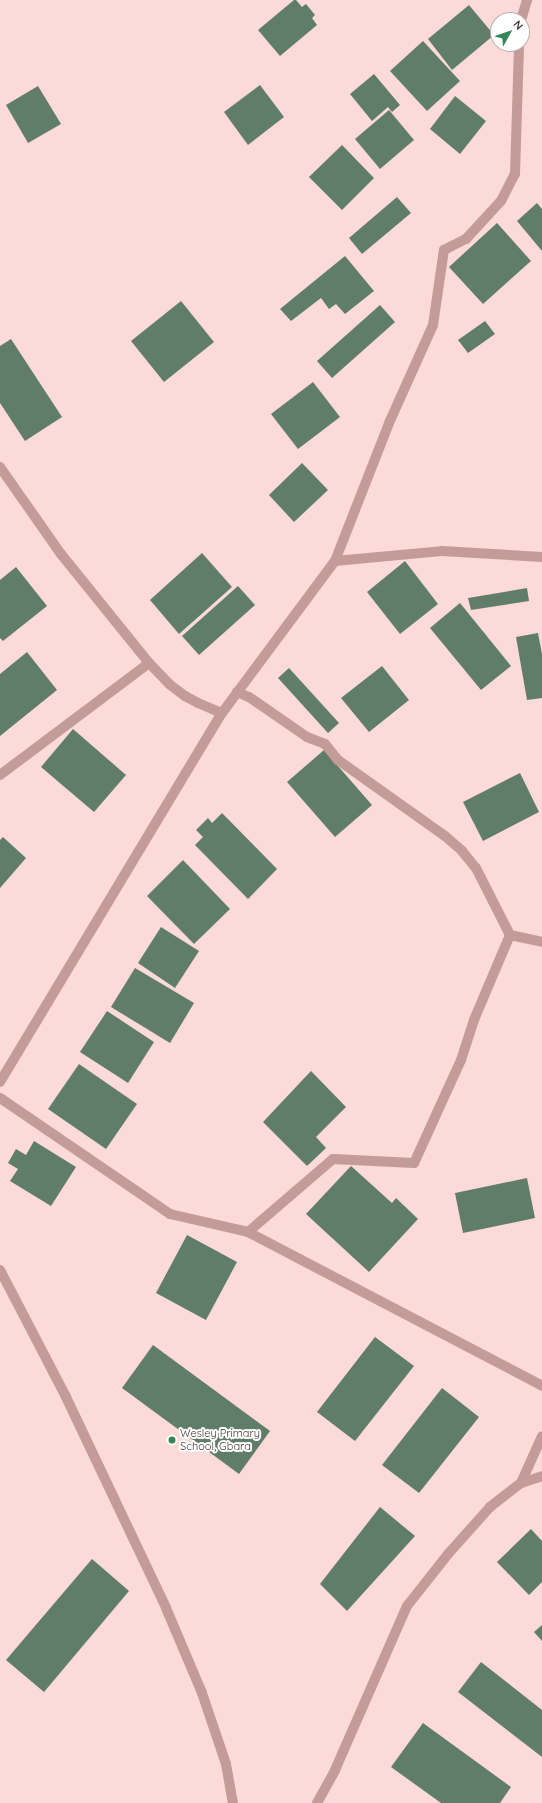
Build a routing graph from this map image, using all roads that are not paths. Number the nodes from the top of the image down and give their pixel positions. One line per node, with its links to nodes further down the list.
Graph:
1 (527, 0): 2 (street)
2 (523, 12)
3 (519, 52): 6 (street)
4 (0, 467): 7 (street)
5 (542, 557): 6 (street)
6 (335, 561): 8 (street)
7 (149, 663): 9 (street); 10 (street)
8 (237, 692): 9 (street); 11 (street)
9 (222, 712): 13 (street)
10 (0, 775)
11 (510, 935): 12 (street); 15 (street)
12 (542, 942)
13 (0, 1082)
14 (0, 1098): 15 (street)
15 (248, 1232): 17 (street)
16 (0, 1270): 21 (street)
17 (542, 1386)
18 (542, 1436): 20 (street)
19 (542, 1476): 20 (street)
20 (521, 1483): 22 (street)
21 (233, 1803)
22 (317, 1803)

